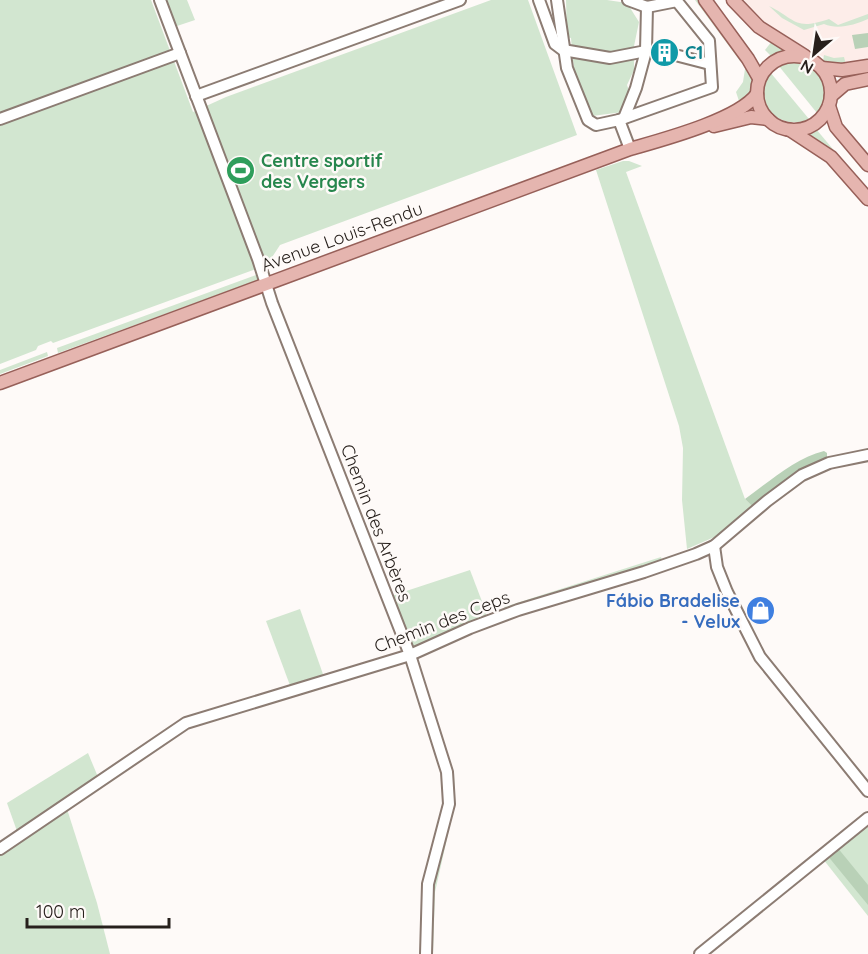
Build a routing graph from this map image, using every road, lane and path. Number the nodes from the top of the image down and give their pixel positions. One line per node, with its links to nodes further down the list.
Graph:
1 (160, 0): 12 (street, Chemin des Arbères)
2 (460, 0): 21 (street)
3 (538, 0): 10 (street)
4 (557, 0): 10 (street)
5 (628, 0): 9 (street)
6 (676, 0): 9 (street); 15 (street)
7 (705, 0): 18 (main road)
8 (733, 0): 14 (main road)
9 (647, 7): 11 (street)
10 (563, 50): 11 (street); 24 (street)
11 (646, 51): 24 (street)
12 (180, 53): 21 (street, Chemin des Arbères); 23 (street)
13 (679, 56): 15 (street)
14 (806, 57): 17 (main road); 18 (main road)
15 (710, 64): 24 (street)
16 (868, 66): 17 (main road)
17 (822, 68): 22 (main road)
18 (759, 78): 20 (main road)
19 (868, 79): 22 (main road)
20 (756, 94): 25 (main road); 26 (main road, Avenue Louis-Rendu)
21 (196, 96): 31 (street, Chemin des Arbères)
22 (830, 101): 27 (main road); 29 (main road)
23 (0, 119)
24 (622, 119): 28 (street)
25 (768, 119): 26 (main road, Avenue Louis-Rendu); 27 (main road)
26 (698, 128): 28 (main road, Avenue Louis-Rendu)
27 (790, 130): 30 (main road)
28 (630, 149): 31 (main road, Avenue Louis-Rendu)
29 (868, 165)
30 (868, 199)
31 (265, 285): 32 (main road, Avenue Louis-Rendu); 35 (street, Chemin des Arbères)
32 (0, 383)
33 (868, 455): 34 (street, Chemin des Ceps)
34 (714, 546): 35 (street, Chemin des Ceps); 36 (street)
35 (410, 656): 38 (street, Chemin des Ceps); 39 (street, Chemin des Arbères)
36 (868, 791)
37 (868, 818): 40 (street)
38 (0, 849)
39 (426, 954)
40 (700, 954)

